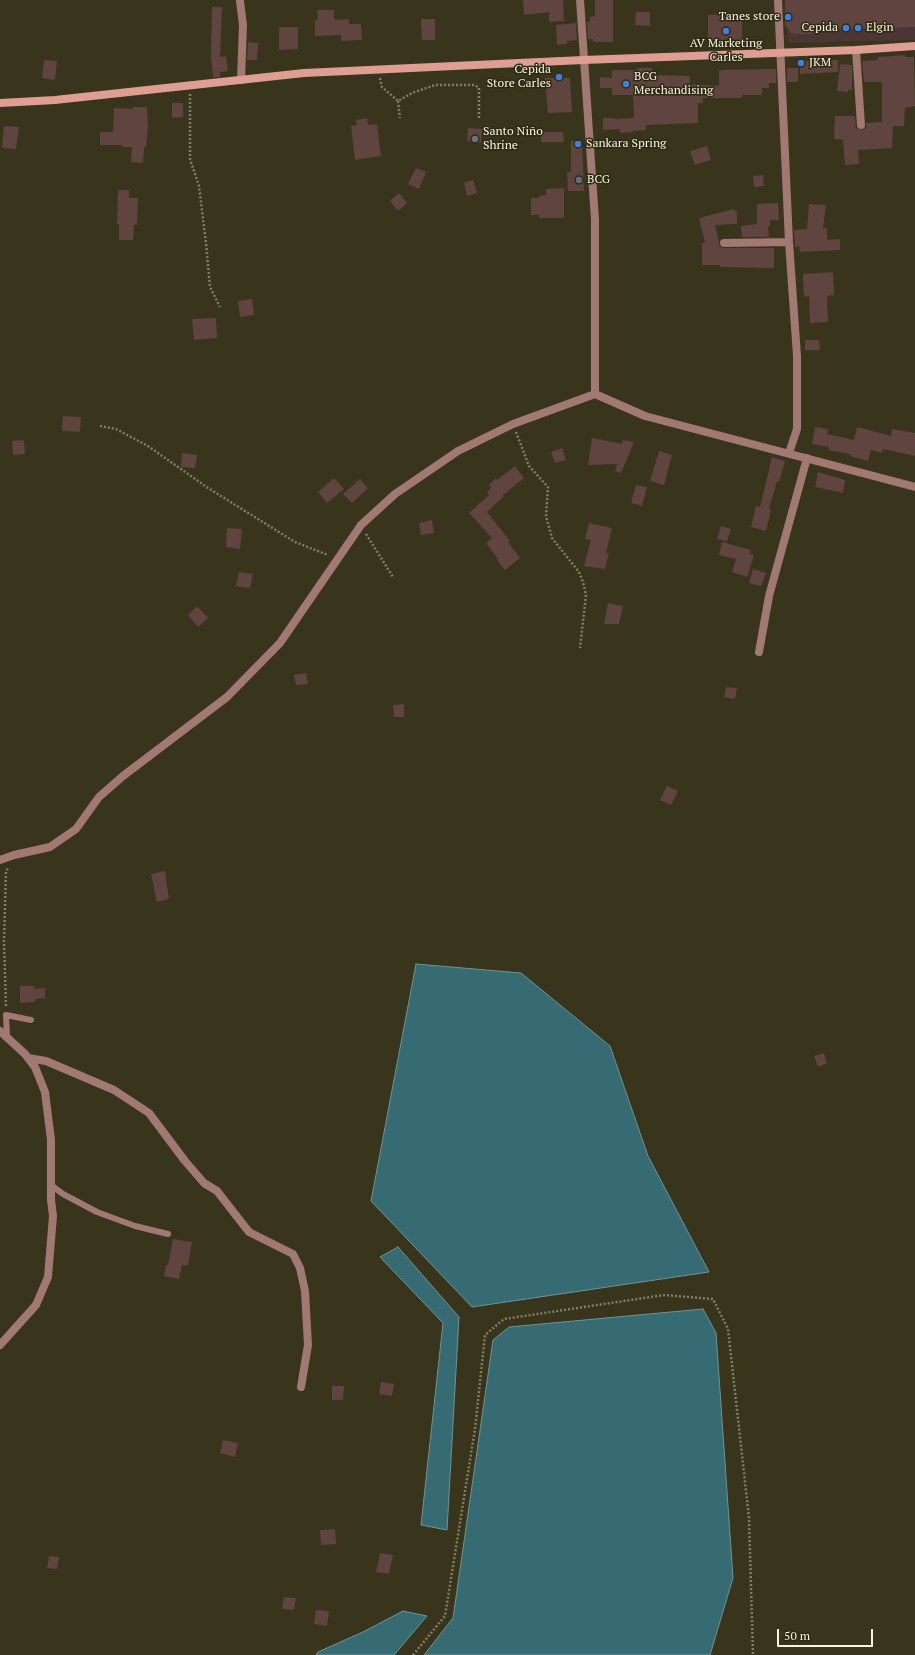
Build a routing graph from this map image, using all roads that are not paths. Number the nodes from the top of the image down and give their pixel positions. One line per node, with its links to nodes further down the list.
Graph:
1 (580, 0): 7 (street)
2 (778, 0): 6 (street)
3 (240, 1): 8 (street)
4 (915, 46): 5 (main road)
5 (856, 50): 6 (main road); 10 (street)
6 (780, 52): 7 (main road); 12 (street)
7 (583, 60): 8 (main road); 13 (street)
8 (241, 80): 9 (main road)
9 (0, 103)
10 (861, 125)
11 (724, 242): 12 (street)
12 (789, 242): 14 (street)
13 (595, 394): 14 (street); 18 (street)
14 (789, 454): 15 (street)
15 (807, 458): 16 (street); 17 (street)
16 (915, 487)
17 (759, 652)
18 (0, 860)
19 (31, 1020): 21 (lane)
20 (0, 1031): 21 (street)
21 (7, 1037): 22 (street)
22 (28, 1058): 23 (street); 26 (street)
23 (52, 1186): 24 (lane); 25 (street)
24 (168, 1234)
25 (0, 1345)
26 (300, 1388)

